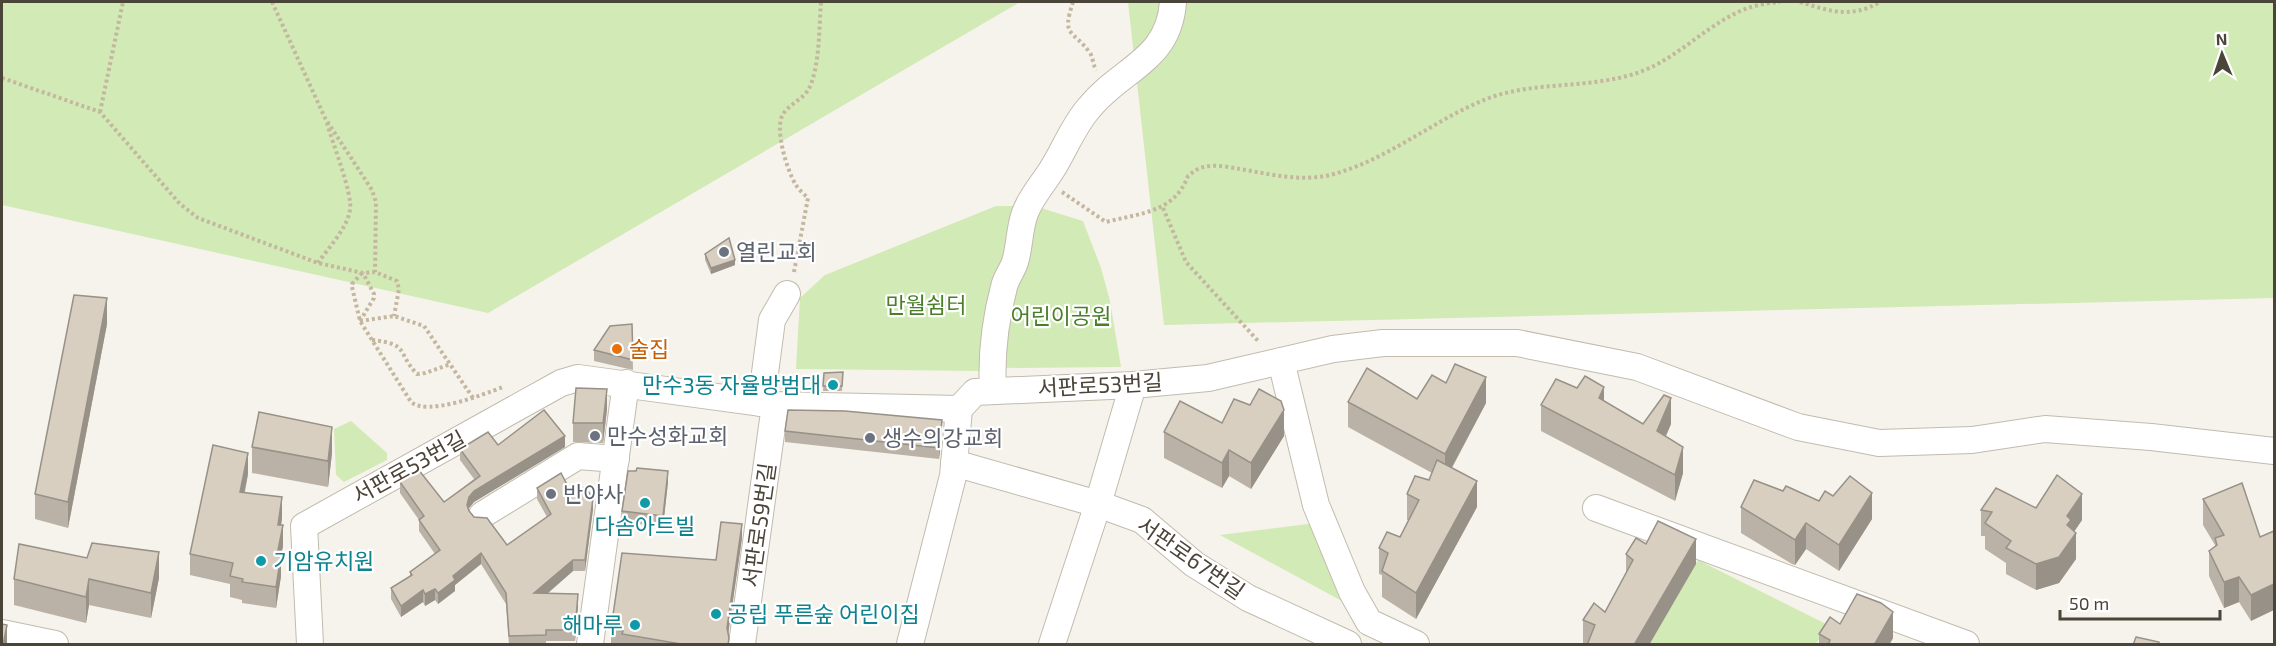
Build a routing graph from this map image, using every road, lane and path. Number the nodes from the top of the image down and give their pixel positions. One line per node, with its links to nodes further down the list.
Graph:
1 (123, 2): 11 (path)
2 (272, 2): 12 (path)
3 (821, 2): 18 (path)
4 (1073, 2): 9 (path)
5 (1173, 2): 9 (street)
6 (1780, 2): 14 (path)
7 (1800, 2): 8 (path)
8 (1880, 2)
9 (1130, 71): 13 (street)
10 (2, 78): 11 (path)
11 (100, 112): 15 (path)
12 (326, 118): 15 (path); 16 (path)
13 (1044, 180): 14 (path); 26 (street)
14 (1163, 208): 22 (path)
15 (318, 263): 17 (path)
16 (375, 272): 17 (path); 19 (path)
17 (363, 273): 20 (path); 20 (path)
18 (787, 294): 27 (street)
19 (394, 316): 20 (path); 23 (path)
20 (360, 321): 21 (path)
21 (372, 340): 23 (path); 23 (path)
22 (1281, 361): 25 (street, 서판로53번길); 29 (street, 서판로53번길); 43 (street)
23 (451, 364)
24 (626, 383): 27 (street, 서판로53번길); 30 (street); 37 (street, 서판로53번길)
25 (1133, 385): 26 (street, 서판로53번길); 32 (street)
26 (993, 391): 28 (street, 서판로53번길)
27 (768, 404): 28 (street, 서판로53번길); 39 (street, 서판로59번길)
28 (959, 409): 31 (street)
29 (2274, 452)
30 (616, 459): 34 (street); 38 (street)
31 (954, 463): 32 (street, 서판로67번길); 40 (street)
32 (1098, 504): 41 (street); 42 (street, 서판로67번길)
33 (1596, 508): 44 (street)
34 (482, 514)
35 (2, 633): 36 (street)
36 (55, 645)
37 (310, 645)
38 (590, 645)
39 (742, 645)
40 (910, 645)
41 (1052, 645)
42 (1348, 645)
43 (1416, 645)
44 (1966, 645)

